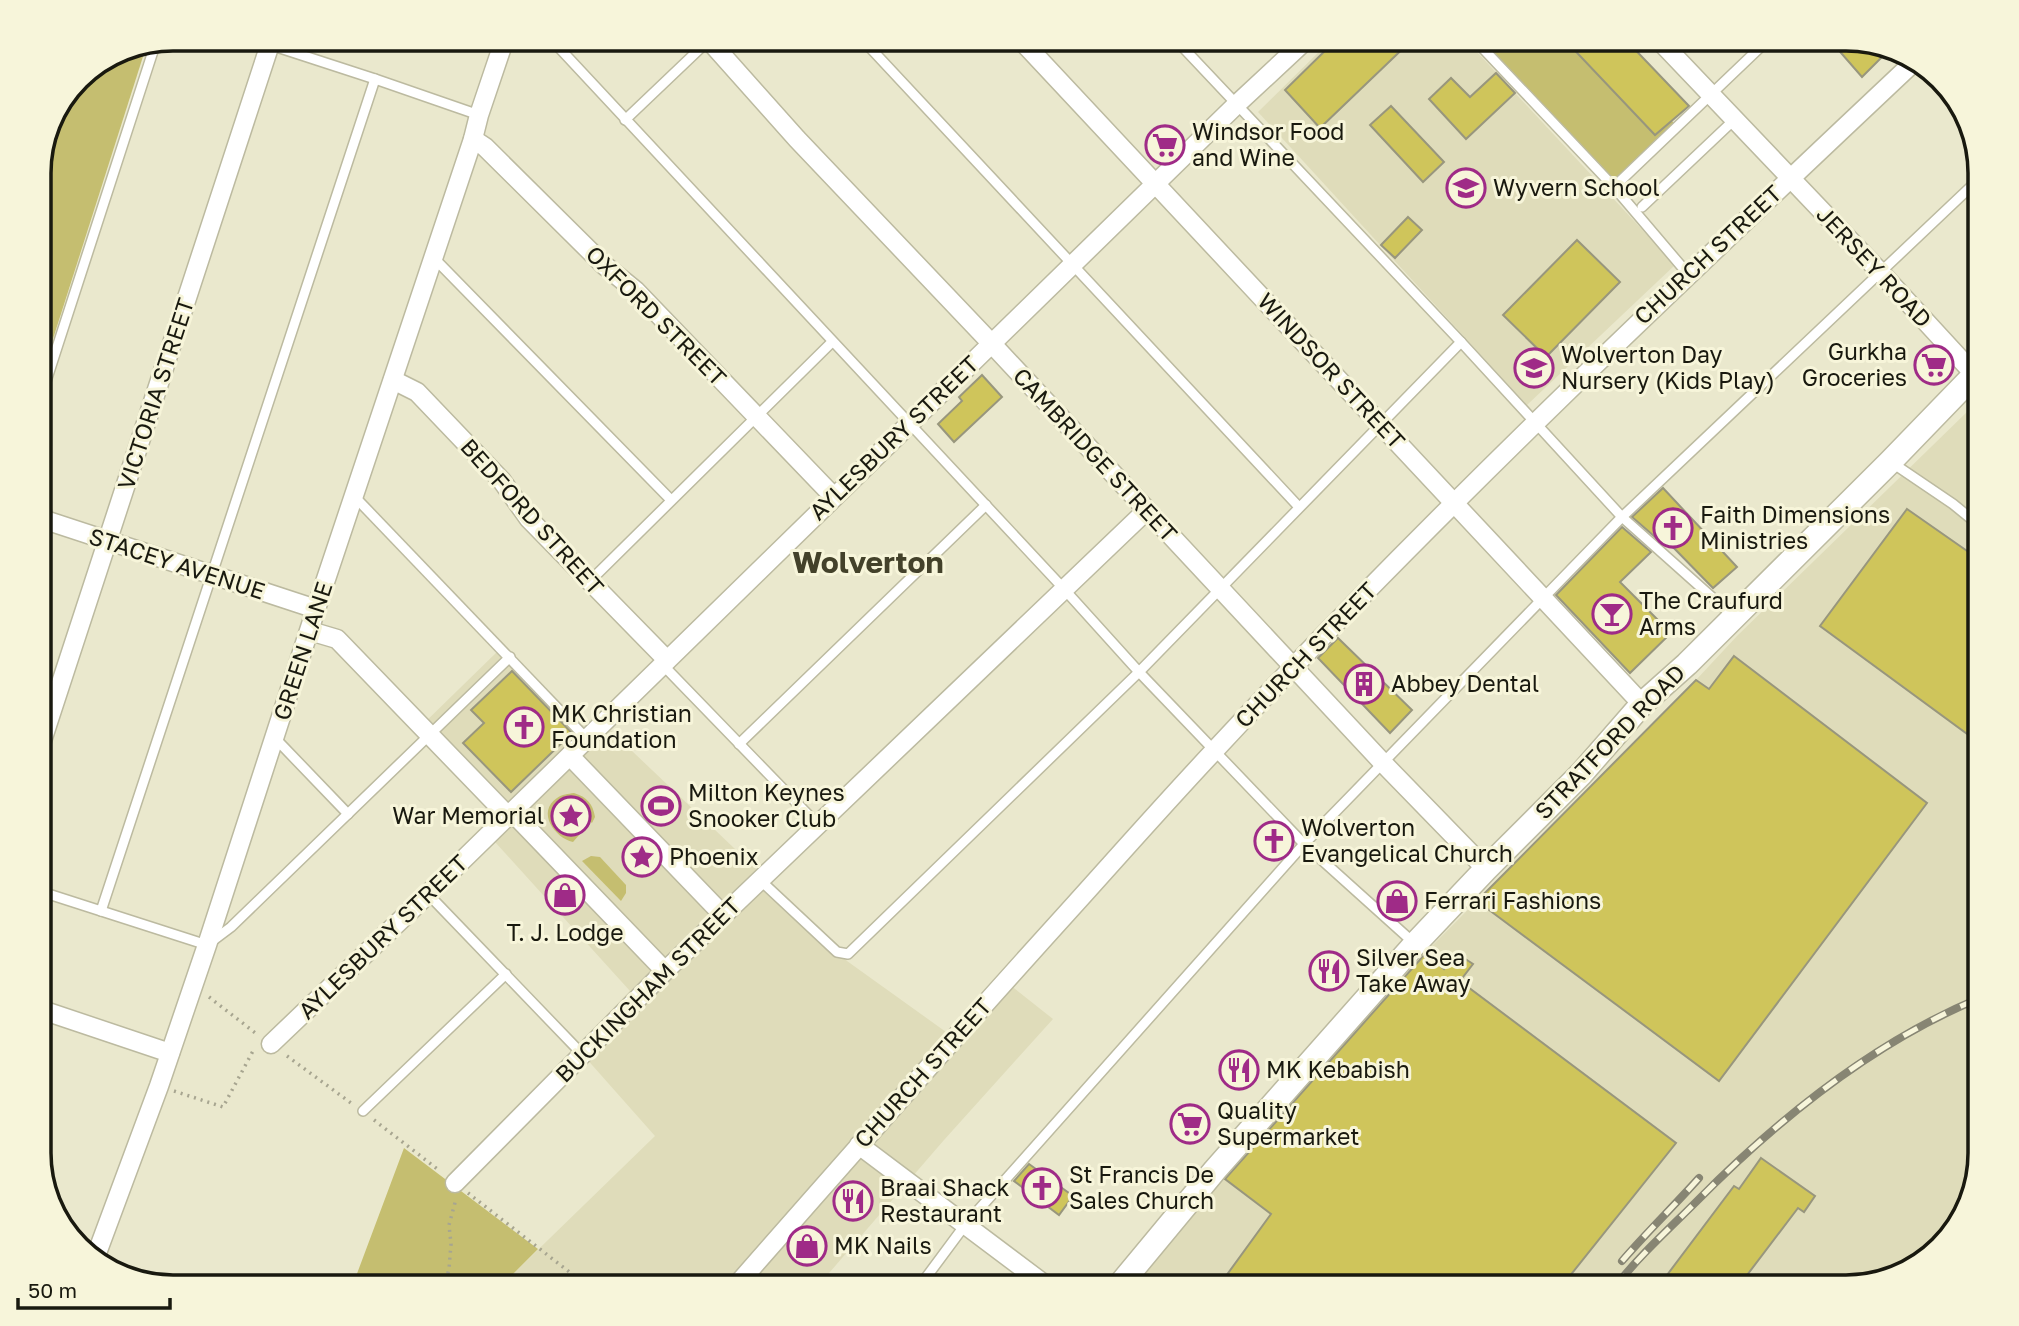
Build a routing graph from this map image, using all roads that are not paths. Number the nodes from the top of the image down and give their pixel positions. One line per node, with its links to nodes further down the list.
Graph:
1 (268, 51): 54 (street, VICTORIA STREET)
2 (296, 51): 16 (lane)
3 (501, 51): 19 (street, GREEN LANE)
4 (562, 51): 20 (lane)
5 (697, 51): 20 (lane)
6 (720, 51): 34 (street, CAMBRIDGE STREET)
7 (873, 51): 29 (lane)
8 (1031, 51): 24 (street, WINDSOR STREET)
9 (1186, 51): 18 (lane)
10 (1294, 51): 18 (street, AYLESBURY STREET)
11 (1485, 51): 25 (lane)
12 (1670, 51): 17 (street, JERSEY ROAD)
13 (1756, 51): 17 (lane)
14 (153, 53): 36 (lane)
15 (1908, 68): 23 (street, CHURCH STREET)
16 (375, 79): 19 (lane); 55 (lane)
17 (1711, 94): 21 (street, JERSEY ROAD); 25 (lane)
18 (1236, 105): 24 (street, AYLESBURY STREET); 33 (lane)
19 (479, 115): 22 (street, GREEN LANE)
20 (625, 120): 32 (lane)
21 (1734, 120): 23 (street, JERSEY ROAD); 27 (lane)
22 (473, 139): 28 (street, GREEN LANE); 39 (street, OXFORD STREET)
23 (1790, 178): 30 (street, JERSEY ROAD); 31 (street, CHURCH STREET)
24 (1156, 184): 29 (street, AYLESBURY STREET); 41 (street, WINDSOR STREET)
25 (1614, 187): 31 (lane)
26 (1968, 190): 30 (lane)
27 (1642, 207)
28 (433, 257): 37 (street, GREEN LANE); 46 (lane)
29 (1073, 265): 34 (street, AYLESBURY STREET); 49 (lane)
30 (1881, 273): 35 (street, JERSEY ROAD); 52 (lane)
31 (1688, 274): 40 (street, CHURCH STREET)
32 (832, 342): 39 (lane); 42 (lane)
33 (1461, 342): 40 (lane); 41 (lane)
34 (992, 344): 42 (street, AYLESBURY STREET); 50 (street, CAMBRIDGE STREET)
35 (1968, 362)
36 (51, 366)
37 (393, 380): 44 (street, GREEN LANE); 56 (street, BEDFORD STREET)
38 (1968, 382): 43 (street, STRATFORD ROAD)
39 (757, 417): 45 (street, OXFORD STREET); 46 (lane)
40 (1534, 422): 47 (street, CHURCH STREET); 52 (lane)
41 (1380, 423): 47 (street, WINDSOR STREET); 49 (lane)
42 (910, 424): 45 (street, AYLESBURY STREET); 48 (lane)
43 (1891, 462): 51 (lane); 61 (street, STRATFORD ROAD)
44 (354, 496): 60 (street, GREEN LANE); 63 (lane)
45 (834, 497): 64 (street, AYLESBURY STREET)
46 (671, 500): 56 (lane)
47 (1453, 503): 59 (street, WINDSOR STREET); 65 (street, CHURCH STREET)
48 (986, 505): 57 (lane); 72 (lane)
49 (1299, 507): 58 (lane)
50 (1147, 510): 57 (street, BUCKINGHAM STREET); 58 (street, CAMBRIDGE STREET)
51 (1968, 516)
52 (1622, 517): 59 (lane); 61 (lane)
53 (51, 522): 54 (street, STACEY AVENUE)
54 (108, 541): 55 (street, STACEY AVENUE); 68 (street, VICTORIA STREET)
55 (212, 575): 60 (street, STACEY AVENUE); 84 (lane)
56 (590, 581): 64 (street, BEDFORD STREET)
57 (1064, 589): 66 (lane); 78 (street, BUCKINGHAM STREET)
58 (1220, 589): 65 (street, CAMBRIDGE STREET); 66 (lane)
59 (1542, 599): 67 (street, WINDSOR STREET); 75 (lane)
60 (316, 609): 62 (street, GREEN LANE)
61 (1733, 616): 67 (street, STRATFORD ROAD)
62 (310, 631): 69 (street); 70 (street, GREEN LANE)
63 (510, 657): 69 (lane); 71 (lane)
64 (664, 662): 71 (street, AYLESBURY STREET); 72 (lane)
65 (1294, 667): 73 (street, CHURCH STREET); 75 (street, CAMBRIDGE STREET)
66 (1139, 672): 73 (lane); 81 (lane)
67 (1642, 704): 80 (street, STRATFORD ROAD)
68 (51, 714)
69 (430, 735): 76 (lane); 77 (street)
70 (274, 737): 76 (lane); 87 (street, GREEN LANE)
71 (587, 739): 74 (street, AYLESBURY STREET)
72 (739, 744): 78 (lane)
73 (1214, 750): 79 (lane); 95 (street, CHURCH STREET)
74 (570, 755): 77 (street, AYLESBURY STREET); 85 (street)
75 (1383, 763): 79 (lane); 80 (street, CAMBRIDGE STREET)
76 (348, 814): 87 (lane)
77 (510, 814): 82 (street, AYLESBURY STREET); 88 (street)
78 (818, 825): 81 (street, BUCKINGHAM STREET)
79 (1304, 844): 86 (lane); 97 (lane)
80 (1486, 869): 86 (street, STRATFORD ROAD)
81 (760, 880): 85 (street, BUCKINGHAM STREET)
82 (428, 894): 89 (lane); 91 (street, AYLESBURY STREET)
83 (51, 895): 84 (lane)
84 (101, 911): 87 (lane)
85 (723, 915): 88 (street, BUCKINGHAM STREET)
86 (1415, 944): 102 (street, STRATFORD ROAD)
87 (207, 945): 92 (street, GREEN LANE)
88 (664, 971): 93 (street, BUCKINGHAM STREET)
89 (506, 974): 93 (lane); 94 (lane)
90 (51, 1013): 92 (street)
91 (266, 1041)
92 (170, 1053): 98 (street, GREEN LANE)
93 (583, 1055): 96 (street, BUCKINGHAM STREET)
94 (363, 1111)
95 (859, 1145): 97 (street); 99 (street, CHURCH STREET)
96 (458, 1185)
97 (965, 1225): 100 (lane); 101 (street)
98 (98, 1249)
99 (745, 1275)
100 (928, 1275)
101 (1032, 1275)
102 (1128, 1275)

